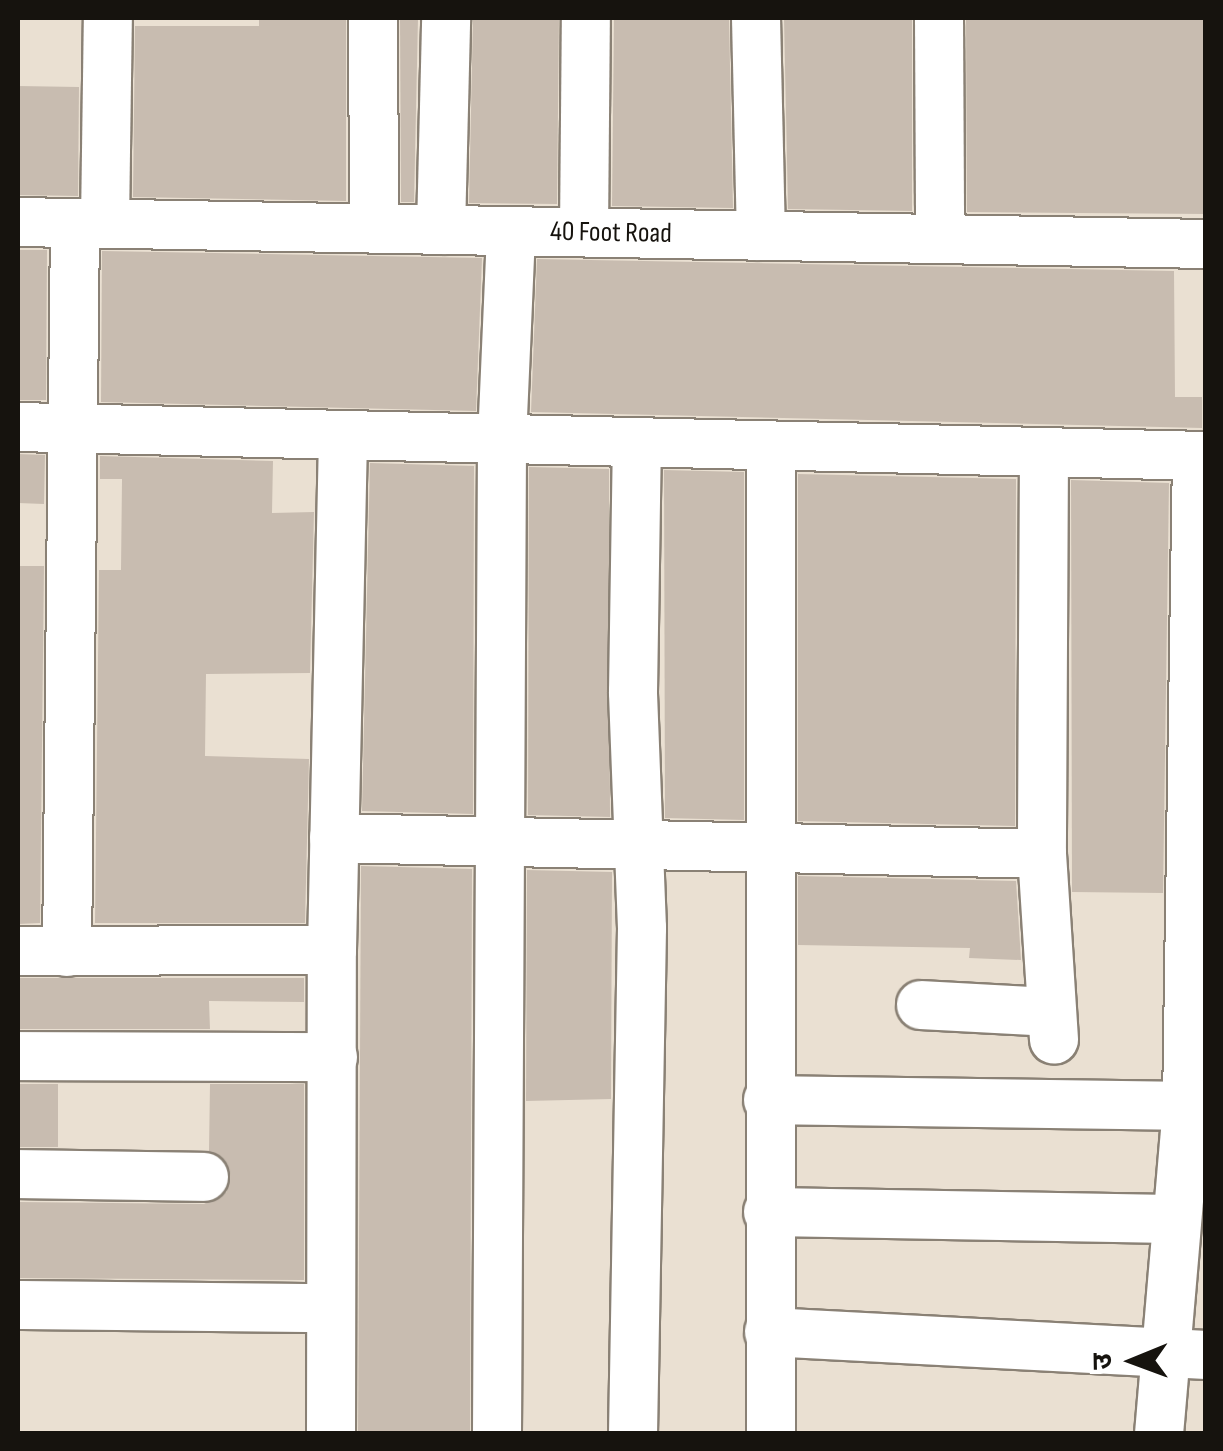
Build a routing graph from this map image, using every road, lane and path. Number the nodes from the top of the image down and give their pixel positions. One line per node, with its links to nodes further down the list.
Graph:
1 (108, 18): 8 (street)
2 (372, 18): 9 (street)
3 (446, 18): 10 (street)
4 (586, 18): 12 (street)
5 (756, 18): 13 (street)
6 (939, 18): 14 (street)
7 (18, 222): 8 (street, 40 Foot Road)
8 (90, 223): 9 (street, 40 Foot Road); 16 (street)
9 (374, 228): 10 (street, 40 Foot Road)
10 (441, 230): 11 (street, 40 Foot Road)
11 (510, 231): 12 (street, 40 Foot Road); 19 (street)
12 (584, 232): 13 (street, 40 Foot Road)
13 (761, 236): 14 (street, 40 Foot Road)
14 (940, 239): 15 (street, 40 Foot Road)
15 (1206, 244)
16 (69, 426): 17 (street); 18 (street); 33 (street)
17 (18, 427)
18 (343, 436): 19 (street); 25 (street)
19 (502, 440): 20 (street); 26 (street)
20 (637, 443): 21 (street); 27 (street)
21 (772, 448): 22 (street); 28 (street)
22 (1044, 452): 23 (street); 29 (street)
23 (1201, 456): 24 (street)
24 (1199, 765): 30 (street)
25 (334, 838): 26 (street); 32 (street)
26 (499, 842): 27 (street); 48 (street)
27 (638, 845): 28 (street); 49 (street)
28 (770, 848): 29 (street); 38 (street)
29 (1042, 854): 34 (street)
30 (1198, 936): 37 (street)
31 (18, 950): 33 (street)
32 (332, 950): 33 (street); 36 (street)
33 (67, 952)
34 (921, 1005)
35 (18, 1056): 36 (street)
36 (333, 1058): 44 (street)
37 (1193, 1080): 38 (street); 42 (street)
38 (768, 1100): 41 (street)
39 (18, 1174): 40 (street)
40 (204, 1176)
41 (768, 1212): 42 (street); 45 (street)
42 (1176, 1219): 46 (street)
43 (18, 1306): 44 (street)
44 (329, 1308): 47 (street)
45 (769, 1332): 46 (street); 50 (street)
46 (1185, 1354): 51 (street)
47 (331, 1434)
48 (496, 1434)
49 (633, 1434)
50 (771, 1434)
51 (1159, 1434)

